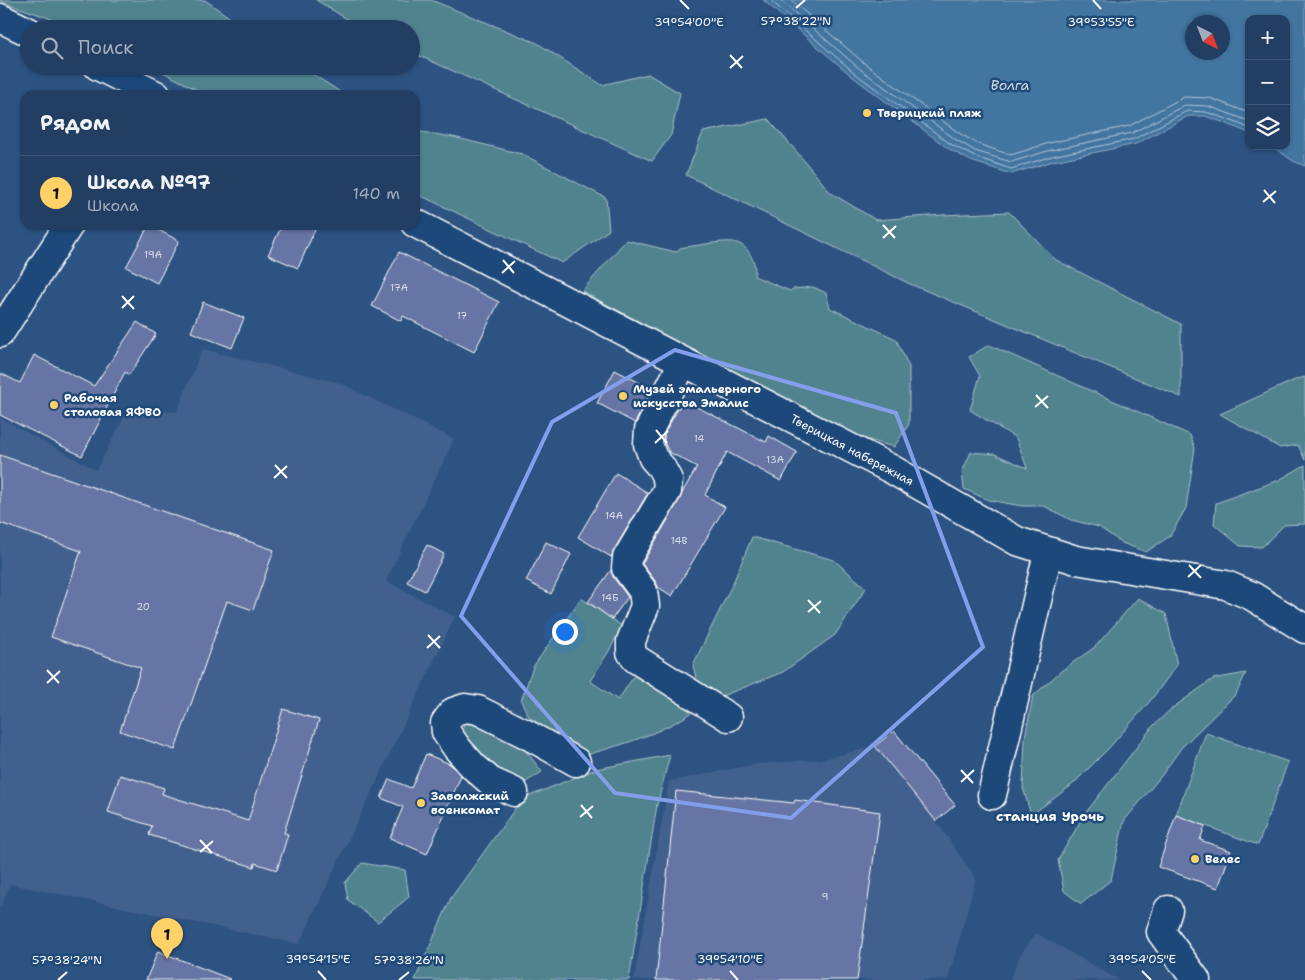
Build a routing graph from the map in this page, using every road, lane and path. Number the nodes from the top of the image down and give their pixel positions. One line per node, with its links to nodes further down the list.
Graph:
1 (0, 18): 2 (street)
2 (20, 28)
3 (116, 75): 4 (street)
4 (145, 90)
5 (420, 226): 8 (street, Тверицкая набережная)
6 (66, 230): 7 (street)
7 (0, 333)
8 (684, 362): 10 (street, Тверицкая набережная); 11 (street)
9 (1045, 566): 14 (street)
10 (1305, 629)
11 (728, 717)
12 (576, 762): 13 (street)
13 (514, 792)
14 (992, 795)
15 (1168, 910): 16 (street)
16 (1196, 980)

